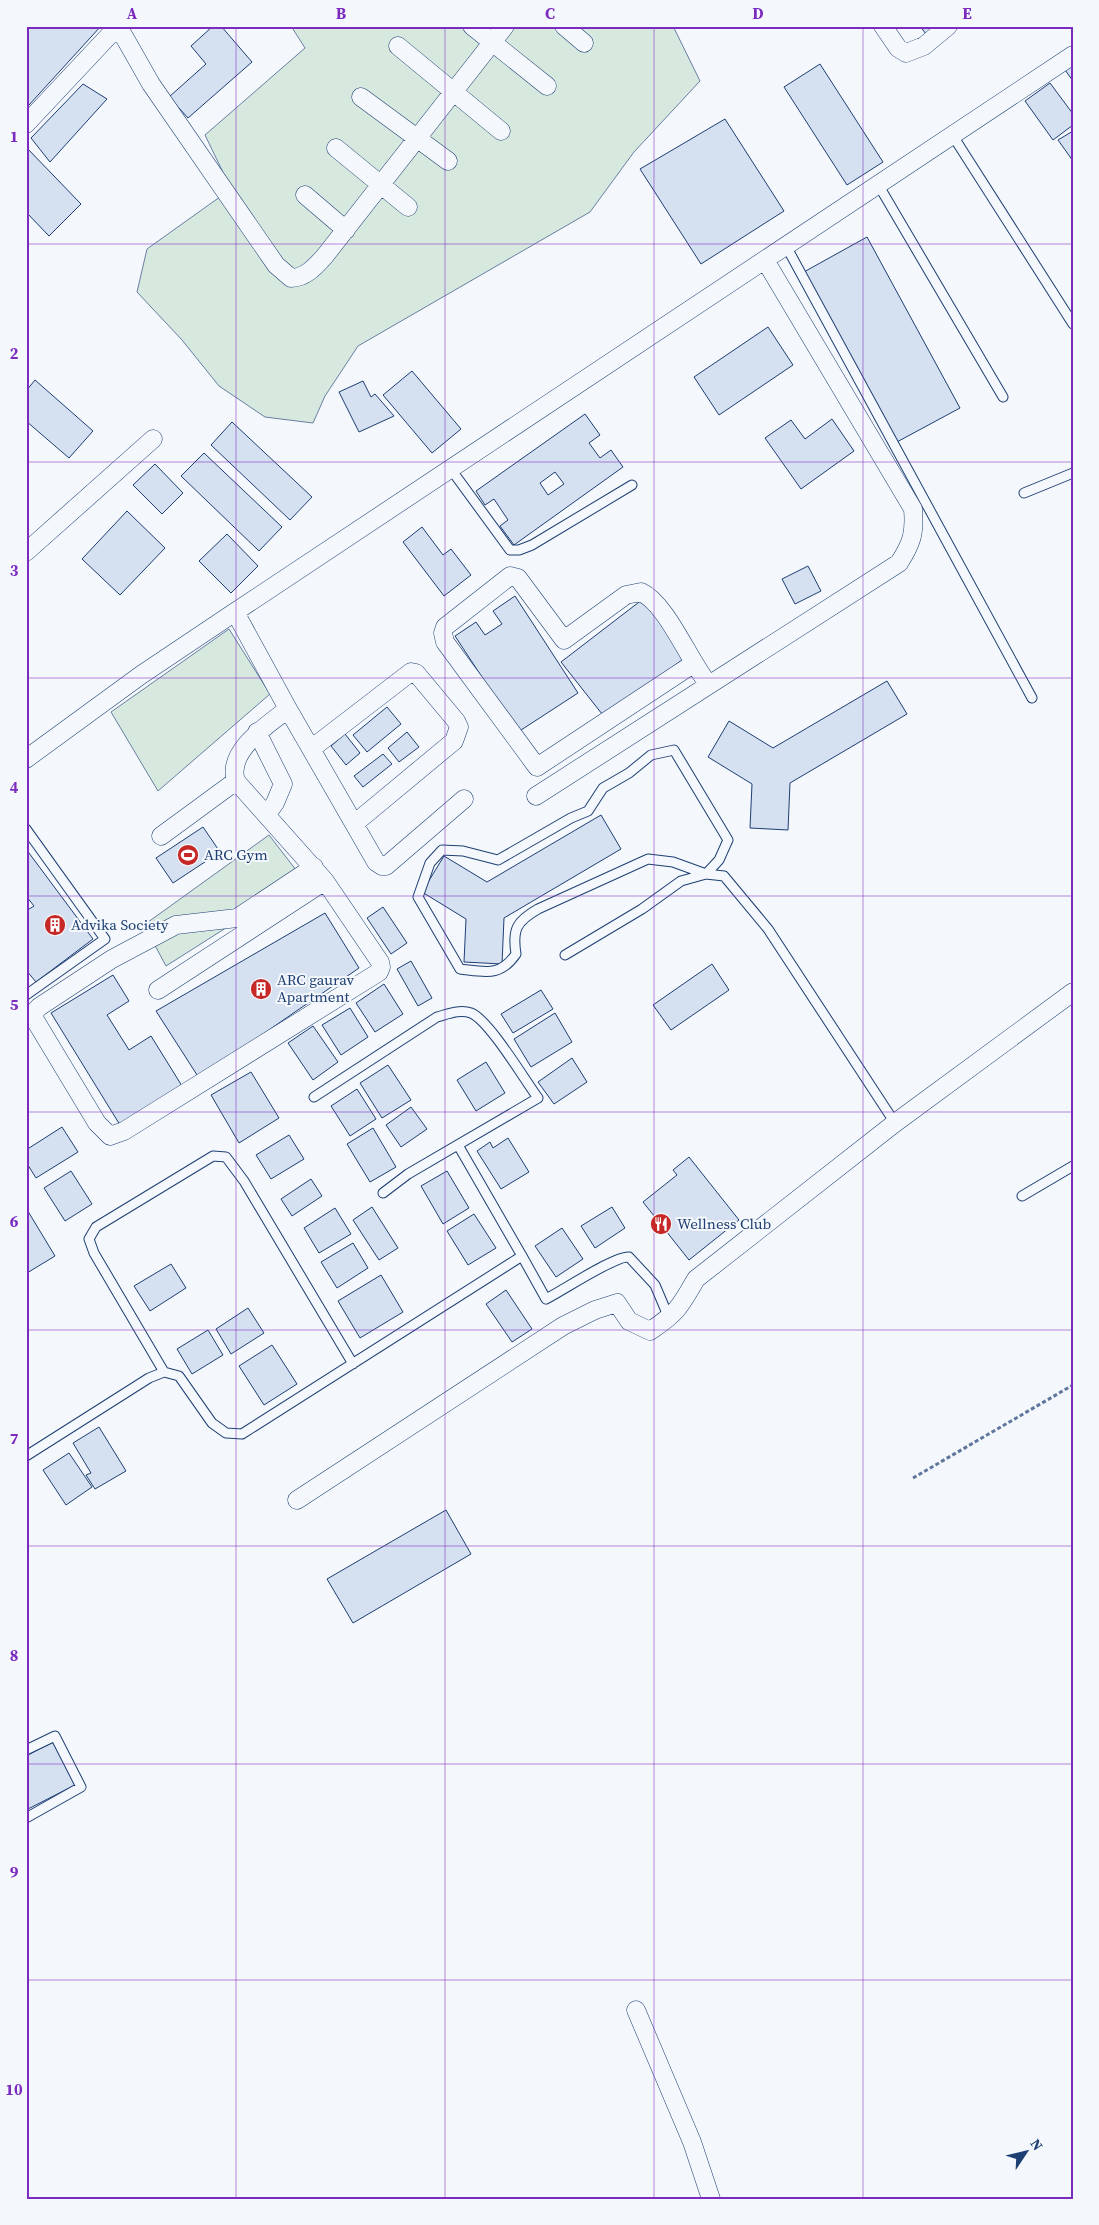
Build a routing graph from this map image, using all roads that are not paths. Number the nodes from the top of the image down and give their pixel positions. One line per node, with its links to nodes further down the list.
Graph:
1 (118, 26): 14 (street); 24 (street)
2 (472, 26): 7 (street)
3 (505, 26): 7 (street)
4 (564, 26): 8 (street)
5 (883, 26): 6 (street)
6 (948, 26)
7 (492, 42): 11 (street); 12 (street)
8 (584, 43)
9 (398, 46): 12 (street)
10 (1073, 55): 16 (street)
11 (547, 86)
12 (453, 92): 15 (street); 17 (street)
13 (361, 97): 17 (street)
14 (26, 124)
15 (501, 131)
16 (953, 136): 21 (street); 27 (lane)
17 (417, 139): 19 (street); 20 (street)
18 (336, 148): 20 (street)
19 (448, 161)
20 (381, 185): 23 (street); 24 (street)
21 (879, 186): 25 (street); 28 (lane)
22 (305, 195): 24 (street)
23 (408, 207)
24 (346, 230)
25 (786, 246): 26 (street); 38 (lane)
26 (765, 260): 30 (street); 37 (street)
27 (1073, 324)
28 (1003, 397)
29 (153, 439): 34 (street)
30 (450, 468): 32 (lane); 35 (street)
31 (1073, 473): 33 (lane)
32 (632, 485)
33 (1024, 494)
34 (26, 552)
35 (235, 612): 39 (street); 42 (street)
36 (693, 664): 36 (street); 37 (street)
37 (710, 685): 44 (street)
38 (1032, 698)
39 (288, 709): 40 (street); 41 (street)
40 (257, 732): 43 (street); 46 (street)
41 (311, 749): 47 (street); 47 (street)
42 (26, 758)
43 (236, 782): 46 (street); 49 (street)
44 (536, 796)
45 (464, 799): 47 (street)
46 (267, 814): 50 (street)
47 (354, 824)
48 (26, 829): 56 (lane)
49 (161, 836)
50 (314, 867): 52 (street); 52 (street)
51 (706, 874): 51 (lane); 53 (lane); 58 (lane)
52 (325, 881): 54 (street)
53 (565, 955)
54 (158, 990)
55 (1073, 992): 58 (street)
56 (26, 996)
57 (314, 1097): 59 (lane)
58 (895, 1124): 64 (street)
59 (458, 1145): 61 (lane); 63 (lane)
60 (1073, 1166): 62 (lane)
61 (383, 1192)
62 (1022, 1196)
63 (522, 1256): 64 (lane); 65 (lane)
64 (669, 1318): 68 (street)
65 (352, 1364): 66 (lane); 66 (lane)
66 (164, 1372): 67 (lane)
67 (26, 1456)
68 (297, 1500)
69 (26, 1750): 70 (lane)
70 (26, 1818)
71 (636, 2010): 72 (street)
72 (710, 2199)

